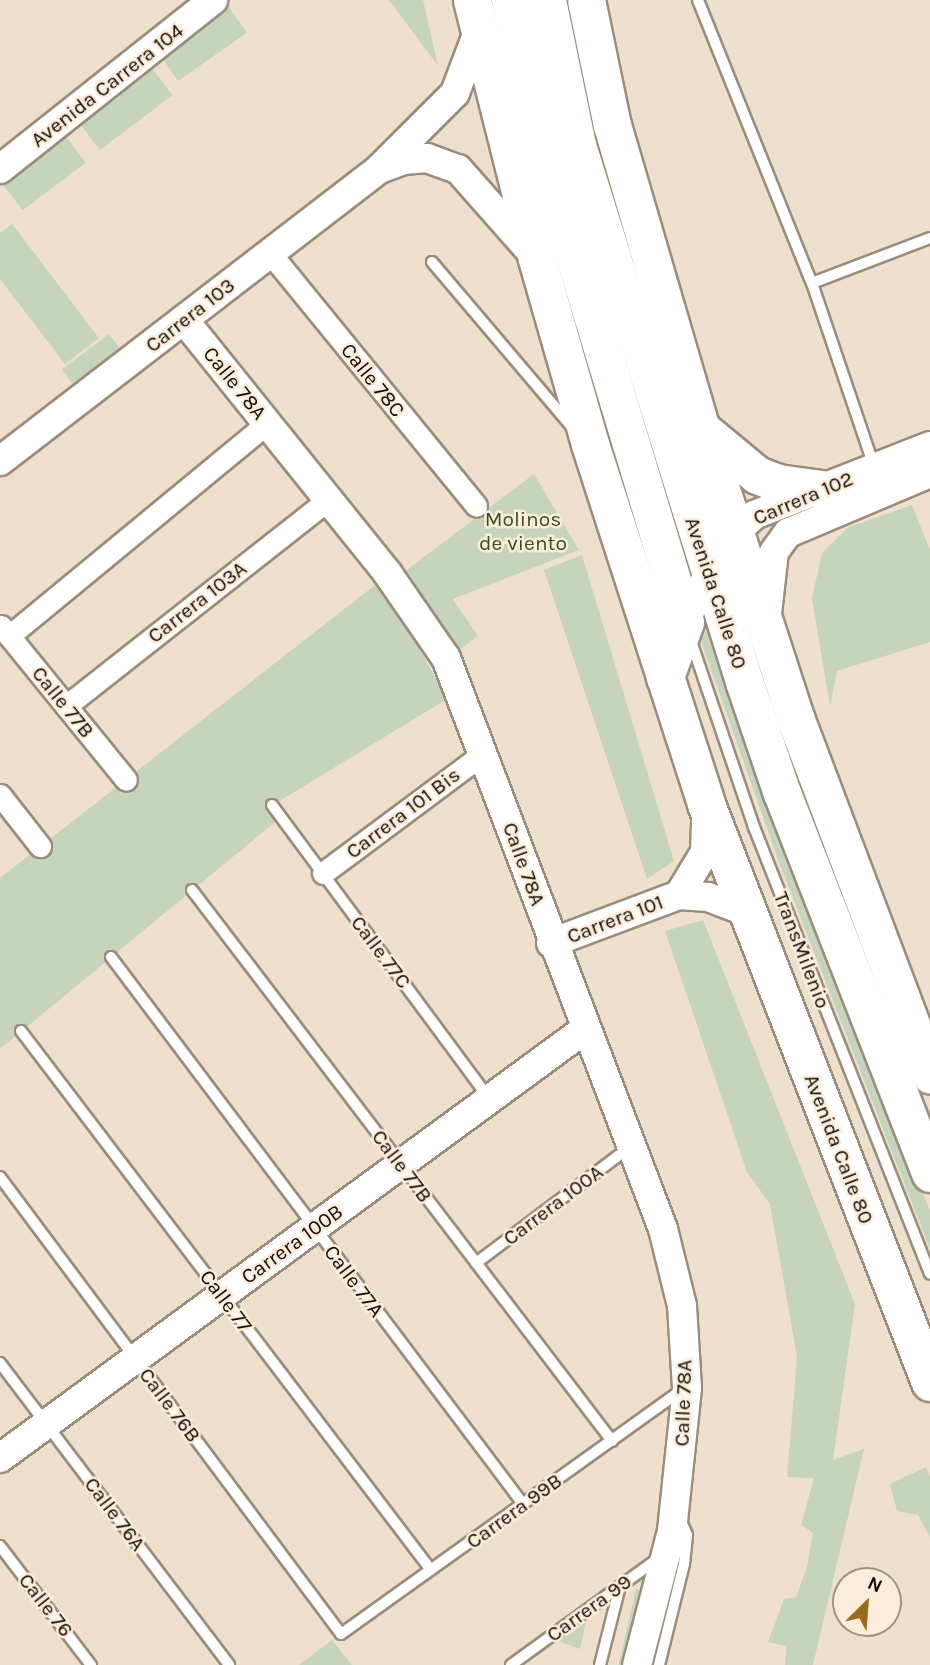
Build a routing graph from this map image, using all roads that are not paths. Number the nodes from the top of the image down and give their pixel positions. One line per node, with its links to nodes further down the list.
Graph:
1 (213, 0): 7 (street, Avenida Carrera 104)
2 (510, 0): 27 (highway, Avenida Calle 80)
3 (547, 0): 26 (highway, Avenida Calle 80)
4 (586, 0): 16 (highway, Avenida Calle 80)
5 (698, 0): 13 (lane)
6 (476, 14): 8 (street, Carrera 103); 11 (highway, Avenida Calle 80)
7 (0, 169)
8 (379, 169): 10 (street, Carrera 103); 11 (street, Carrera 103)
9 (930, 238): 13 (lane)
10 (270, 253): 14 (street, Carrera 103); 24 (street, Calle 78C)
11 (537, 259): 17 (highway, Avenida Calle 80)
12 (432, 262): 17 (lane)
13 (812, 283): 20 (lane)
14 (184, 320): 15 (street, Calle 78A); 19 (street, Carrera 103)
15 (267, 423): 23 (street, Calle 78A); 28 (street)
16 (700, 425): 22 (highway); 25 (highway, Avenida Calle 80)
17 (590, 444): 30 (highway, Avenida Calle 80)
18 (930, 446): 20 (street, Carrera 102)
19 (0, 461)
20 (875, 468): 22 (street, Carrera 102)
21 (930, 473): 29 (street, Carrera 102)
22 (822, 489): 25 (street, Carrera 102)
23 (329, 499): 31 (street, Carrera 103A); 32 (street, Calle 78A)
24 (476, 506)
25 (736, 532): 26 (street, Carrera 102); 29 (highway, Avenida Calle 80)
26 (709, 572): 27 (street, Carrera 102); 50 (highway, Avenida Calle 80)
27 (685, 622): 30 (highway, Avenida Calle 80); 54 (lane, TransMilenio)
28 (5, 631): 31 (street, Calle 77B)
29 (767, 631): 46 (highway, Avenida Calle 80)
30 (665, 677): 35 (highway, Avenida Calle 80)
31 (65, 705): 33 (street, Calle 77B)
32 (484, 753): 38 (street, Carrera 101 Bis); 42 (street, Calle 78A)
33 (126, 780)
34 (0, 795): 37 (street)
35 (706, 804): 40 (street, Carrera 101); 41 (highway, Avenida Calle 80)
36 (272, 805): 38 (lane, Calle 77C)
37 (40, 846)
38 (323, 873): 47 (lane, Calle 77C)
39 (192, 890): 49 (lane, Calle 77B)
40 (679, 895): 41 (street, Carrera 101); 42 (street, Carrera 101)
41 (747, 912): 56 (highway, Avenida Calle 80)
42 (551, 943): 44 (street, Calle 78A)
43 (111, 957): 52 (lane, Calle 77A)
44 (584, 1030): 47 (street, Carrera 100B); 48 (street, Calle 78A)
45 (21, 1031): 55 (lane, Calle 77)
46 (930, 1075)
47 (490, 1099): 49 (street, Carrera 100B)
48 (631, 1147): 53 (lane, Carrera 100A); 60 (street, Calle 78A)
49 (401, 1164): 52 (street, Carrera 100B); 53 (lane, Calle 77B)
50 (930, 1173)
51 (0, 1177): 57 (lane, Calle 76B)
52 (314, 1228): 55 (street, Carrera 100B); 65 (lane, Calle 77A)
53 (475, 1263): 62 (lane, Calle 77B)
54 (930, 1274)
55 (222, 1296): 57 (street, Carrera 100B); 68 (lane, Calle 77)
56 (922, 1352): 59 (highway, Avenida Calle 80)
57 (136, 1359): 61 (street, Carrera 100B); 70 (lane, Calle 76B)
58 (0, 1363): 61 (lane, Calle 76A)
59 (930, 1382)
60 (687, 1388): 62 (lane, Carrera 99B); 64 (street, Calle 78A)
61 (47, 1424): 63 (street, Carrera 100B); 72 (lane, Calle 76A)
62 (612, 1441): 65 (lane, Carrera 99B)
63 (0, 1458)
64 (677, 1496): 67 (street, Calle 78A); 76 (lane)
65 (523, 1504): 68 (lane, Carrera 99B)
66 (0, 1546): 71 (lane, Calle 76)
67 (667, 1552): 69 (lane, Carrera 99); 75 (street, Calle 78A)
68 (431, 1570): 70 (lane, Carrera 99B)
69 (620, 1586): 73 (lane, Carrera 99); 74 (lane)
70 (341, 1634)
71 (92, 1665)
72 (229, 1665)
73 (511, 1665)
74 (600, 1665)
75 (637, 1665)
76 (659, 1665)

